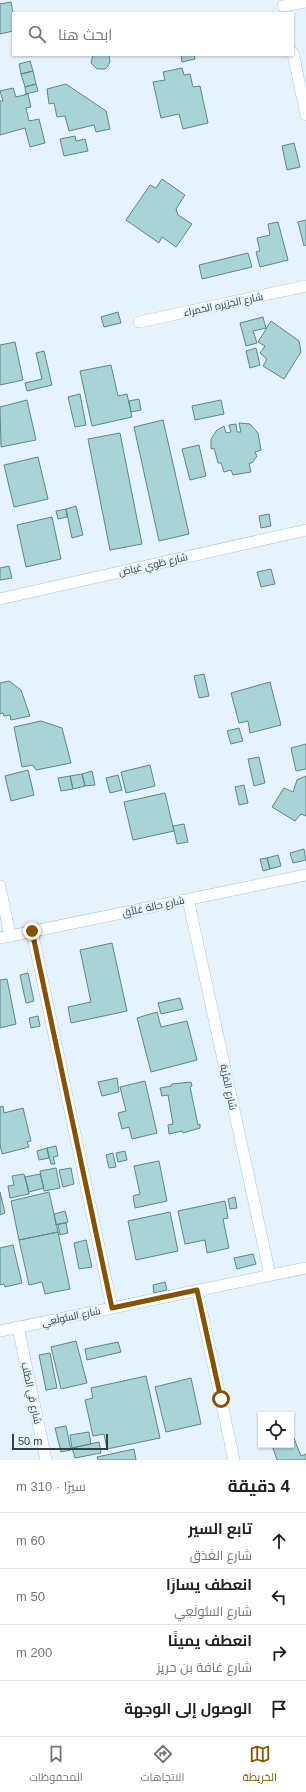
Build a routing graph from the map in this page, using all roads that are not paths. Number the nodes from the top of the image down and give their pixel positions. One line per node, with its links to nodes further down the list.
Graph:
1 (306, 2): 2 (street)
2 (283, 6)
3 (294, 56): 4 (street)
4 (306, 115)
5 (306, 286): 6 (street, شارع الجَزيره الحَمراء)
6 (139, 322)
7 (306, 530): 8 (street, شارع طَوِي غياض)
8 (0, 599)
9 (306, 875): 11 (street, شارع حالة عَلاَّق)
10 (0, 886): 13 (street)
11 (188, 899): 12 (street, شارع حالة عَلاَّق); 15 (street, شارع المَرِّية)
12 (32, 931): 13 (street, شارع حالة عَلاَّق); 17 (street)
13 (5, 937)
14 (306, 1268): 15 (street, شارع السُّولَعِي)
15 (270, 1275): 16 (street, شارع السُّولَعِي)
16 (197, 1290): 17 (street, شارع السُّولَعِي); 21 (street)
17 (112, 1308): 18 (street, شارع السُّولَعِي)
18 (18, 1327): 19 (street, شارع السُّولَعِي); 20 (street, شارع في الصُّلب)
19 (0, 1331)
20 (46, 1460)
21 (234, 1460)

